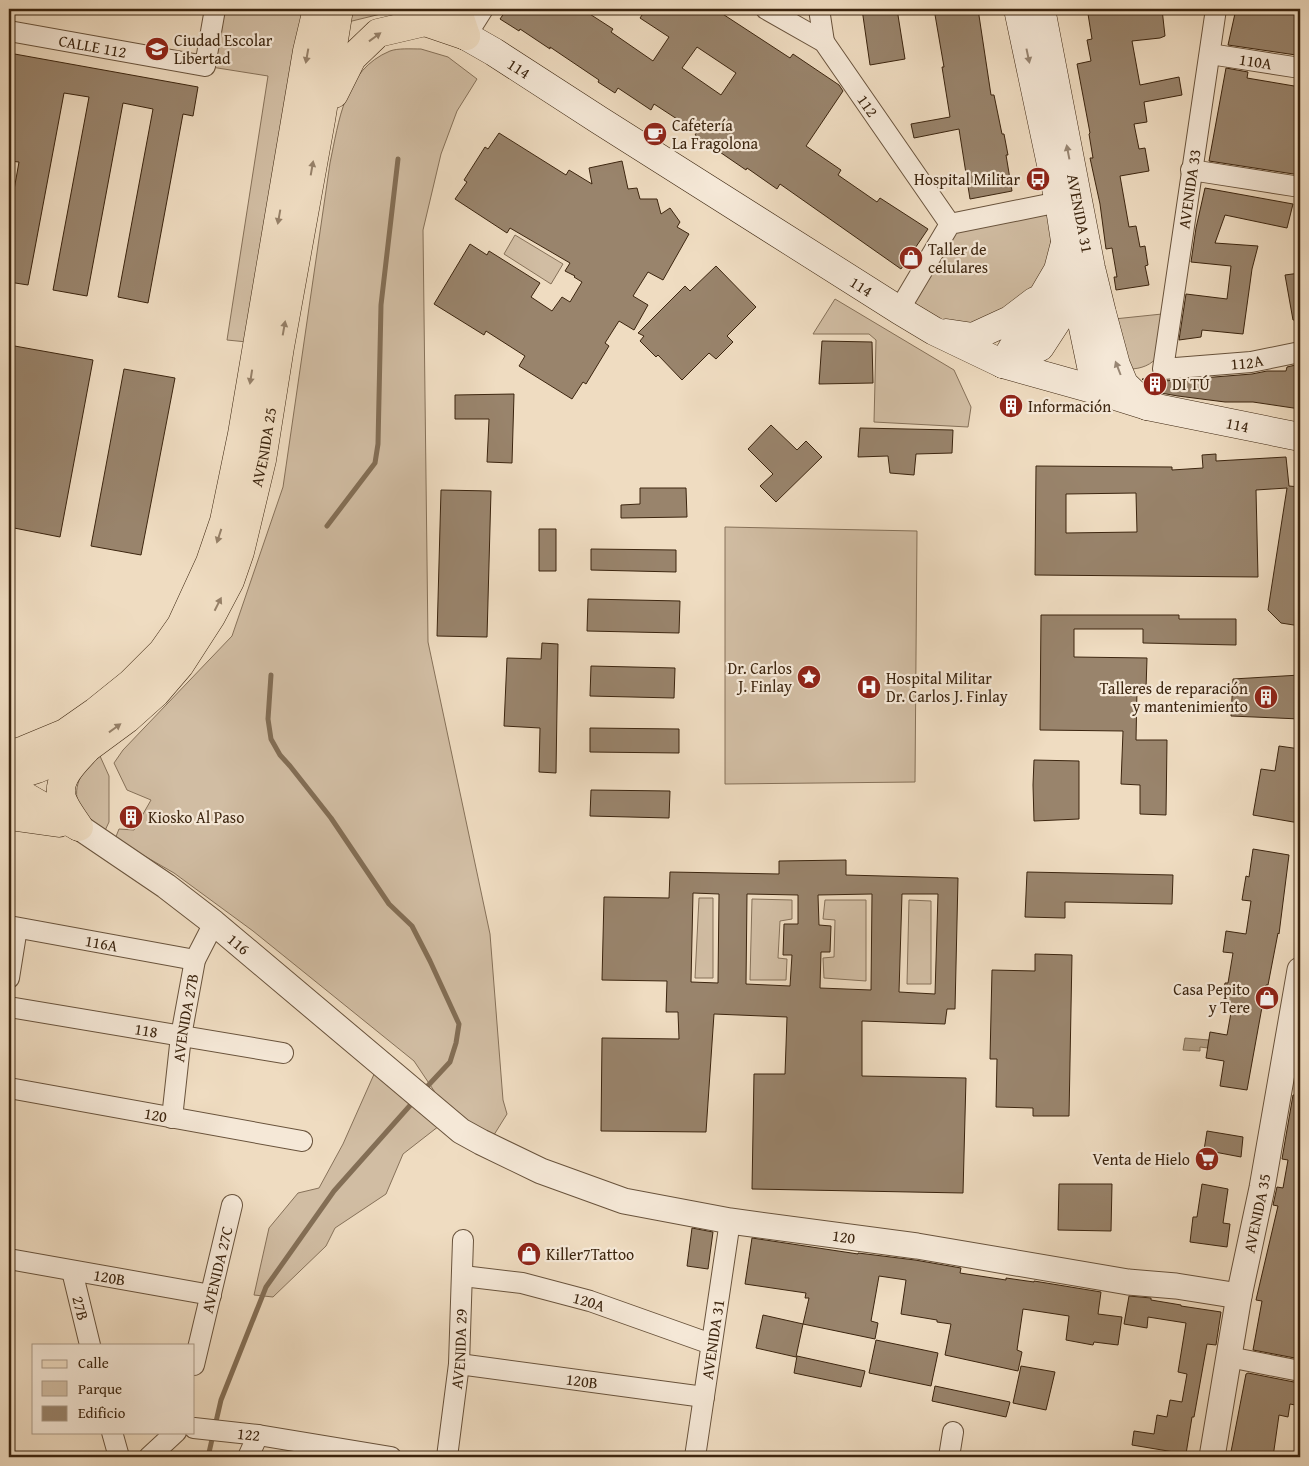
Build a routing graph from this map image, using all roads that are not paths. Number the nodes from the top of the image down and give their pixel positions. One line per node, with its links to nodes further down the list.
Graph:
1 (215, 9): 12 (street, CALLE 112)
2 (317, 9): 37 (main road, AVENIDA 25, one-way to 37)
3 (339, 9): 17 (main road, AVENIDA 25)
4 (457, 9): 13 (main road)
5 (483, 9): 13 (street)
6 (766, 9): 14 (street, 112)
7 (819, 9): 14 (street)
8 (1018, 9): 20 (main road, AVENIDA 31, one-way to 20)
9 (1041, 9): 23 (main road, AVENIDA 31, one-way to 9)
10 (1216, 9): 15 (street, AVENIDA 33)
11 (432, 15): 13 (main road); 17 (main road, one-way to 11)
12 (9, 32)
13 (466, 36): 26 (main road, 114)
14 (824, 42): 21 (street, 112)
15 (1210, 54): 16 (street, 110A); 18 (street, AVENIDA 33)
16 (1300, 68)
17 (321, 120): 36 (main road, AVENIDA 25, one-way to 17)
18 (1192, 170): 19 (street); 31 (street, AVENIDA 33)
19 (1300, 187)
20 (1059, 202): 21 (street); 22 (main road, AVENIDA 31)
21 (950, 224): 26 (street)
22 (1065, 241): 24 (main road, AVENIDA 31); 25 (main road)
23 (1091, 268): 24 (main road); 34 (main road, AVENIDA 31, one-way to 23)
24 (1075, 292): 28 (main road); 33 (main road, AVENIDA 31)
25 (1042, 295): 27 (main road); 30 (main road)
26 (899, 310): 27 (main road, 114)
27 (934, 331): 30 (main road, 114)
28 (1040, 347): 30 (main road); 32 (main road)
29 (1300, 352): 31 (street, 112A)
30 (1003, 364): 32 (main road, 114)
31 (1163, 370)
32 (1038, 374): 33 (main road, 114)
33 (1096, 390): 34 (main road, 114)
34 (1147, 406): 35 (main road, 114)
35 (1300, 437)
36 (89, 747): 38 (main road, AVENIDA 25); 39 (main road)
37 (9, 755)
38 (10, 796): 39 (main road)
39 (79, 827): 40 (street, 116)
40 (214, 923): 42 (street, AVENIDA 27B); 50 (street, 116)
41 (13, 927): 42 (street, 116A); 43 (street)
42 (195, 960): 46 (street, AVENIDA 27B)
43 (9, 978)
44 (1299, 985): 54 (street, AVENIDA 35)
45 (9, 1007): 46 (street, 118)
46 (181, 1036): 47 (street, 118); 49 (street, AVENIDA 27B)
47 (283, 1053)
48 (9, 1088): 49 (street, 120)
49 (172, 1118): 51 (street, 120)
50 (461, 1130): 53 (street, 120)
51 (302, 1141)
52 (232, 1205): 60 (street, AVENIDA 27C)
53 (730, 1221): 59 (street, 120); 63 (street, AVENIDA 31)
54 (1252, 1235): 59 (street); 61 (street, AVENIDA 35)
55 (464, 1240): 58 (street, AVENIDA 29)
56 (9, 1259): 57 (street, 120B)
57 (72, 1270): 60 (street, 120B); 62 (street, 27B)
58 (463, 1276): 63 (street, 120A); 66 (street, AVENIDA 29)
59 (1176, 1286): 61 (street, 120)
60 (211, 1295): 65 (street, AVENIDA 27C)
61 (1239, 1296): 64 (street, AVENIDA 35)
62 (90, 1344)
63 (711, 1344): 68 (street, AVENIDA 31)
64 (1229, 1357): 67 (street); 81 (street, AVENIDA 35)
65 (195, 1361)
66 (460, 1364): 68 (street, 120B); 78 (street, AVENIDA 29)
67 (1300, 1371)
68 (704, 1397): 79 (street, AVENIDA 31)
69 (197, 1428): 73 (street, 122)
70 (953, 1432): 80 (street)
71 (112, 1434): 74 (street)
72 (174, 1434): 75 (street)
73 (258, 1435): 76 (street); 77 (street, 122)
74 (118, 1457)
75 (149, 1457)
76 (248, 1457)
77 (391, 1457)
78 (447, 1457)
79 (695, 1457)
80 (948, 1457)
81 (1212, 1457)

